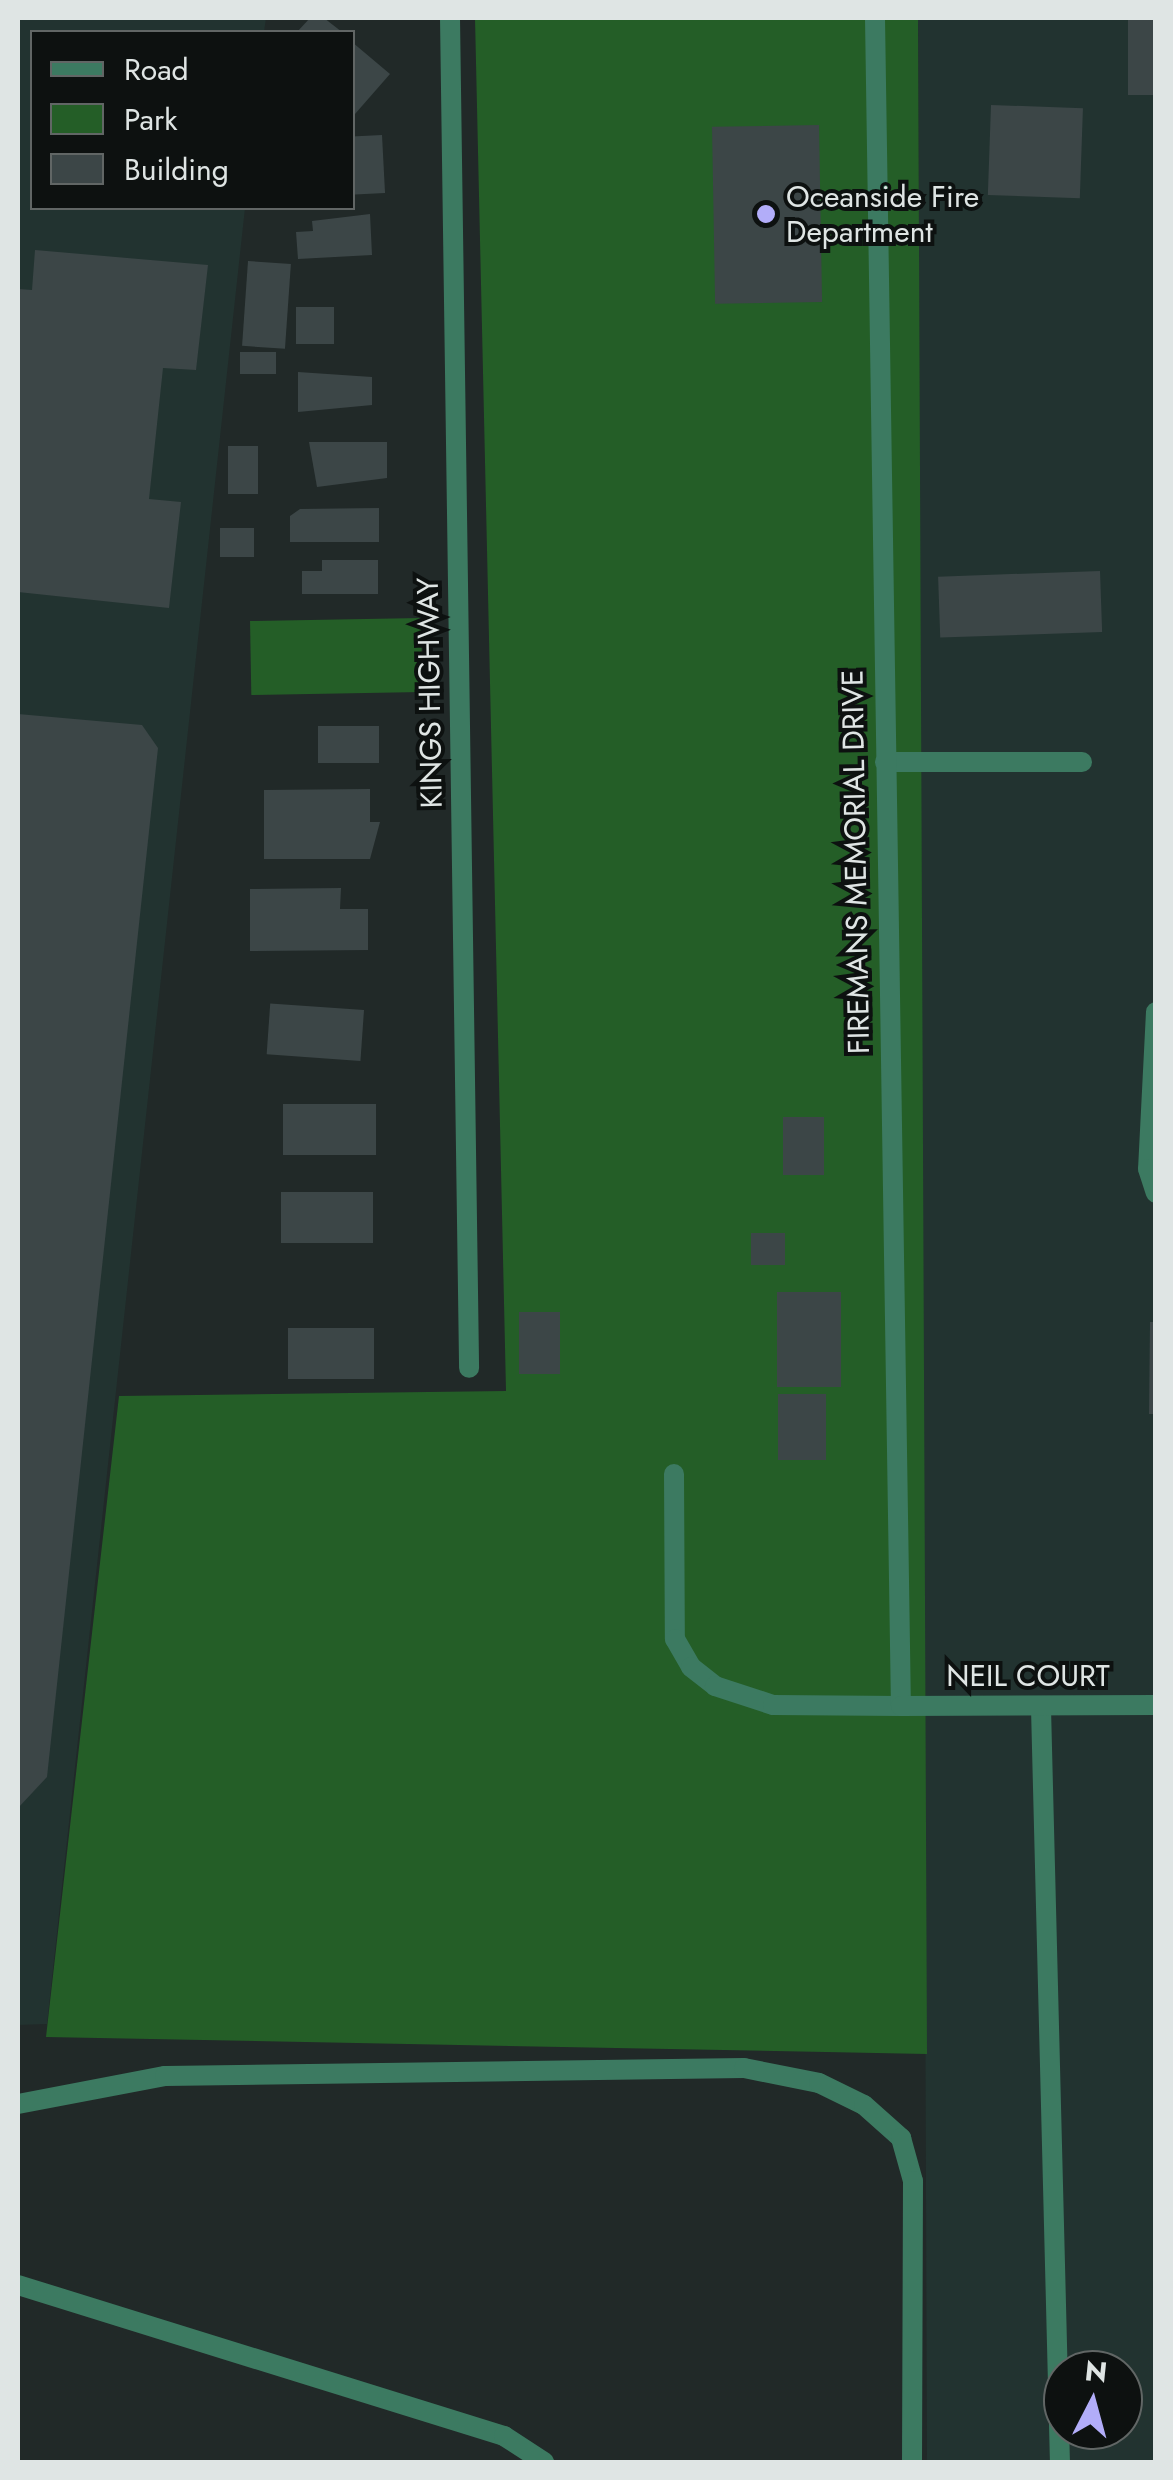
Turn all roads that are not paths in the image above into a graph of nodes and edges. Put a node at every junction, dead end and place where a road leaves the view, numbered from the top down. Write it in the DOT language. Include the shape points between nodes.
graph roads {
  1 [pos="450,18"];
  2 [pos="876,18"];
  3 [pos="885,762"];
  4 [pos="1082,762"];
  5 [pos="1156,1012"];
  6 [pos="1156,1193"];
  7 [pos="470,1368"];
  8 [pos="674,1474"];
  9 [pos="1156,1705"];
  10 [pos="901,1706"];
  11 [pos="1041,1708"];
  12 [pos="18,2104"];
  13 [pos="18,2285"];
  14 [pos="544,2462"];
  15 [pos="912,2462"];
  16 [pos="1060,2462"];
  1 -- 7 [label="street, KINGS HIGHWAY"];
  2 -- 3 [label="street, FIREMANS MEMORIAL DRIVE"];
  3 -- 4 [label="street"];
  3 -- 10 [label="street, FIREMANS MEMORIAL DRIVE"];
  5 -- 6 [label="street" via="1148,1170"];
  8 -- 10 [label="street, NEIL COURT" via="675,1639 691,1667 716,1686 773,1704"];
  9 -- 11 [label="street, NEIL COURT"];
  10 -- 11 [label="street, NEIL COURT"];
  11 -- 16 [label="street"];
  12 -- 15 [label="street" via="165,2076 744,2068 819,2083 864,2105 901,2138 913,2181"];
  13 -- 14 [label="street" via="504,2436"];
}
